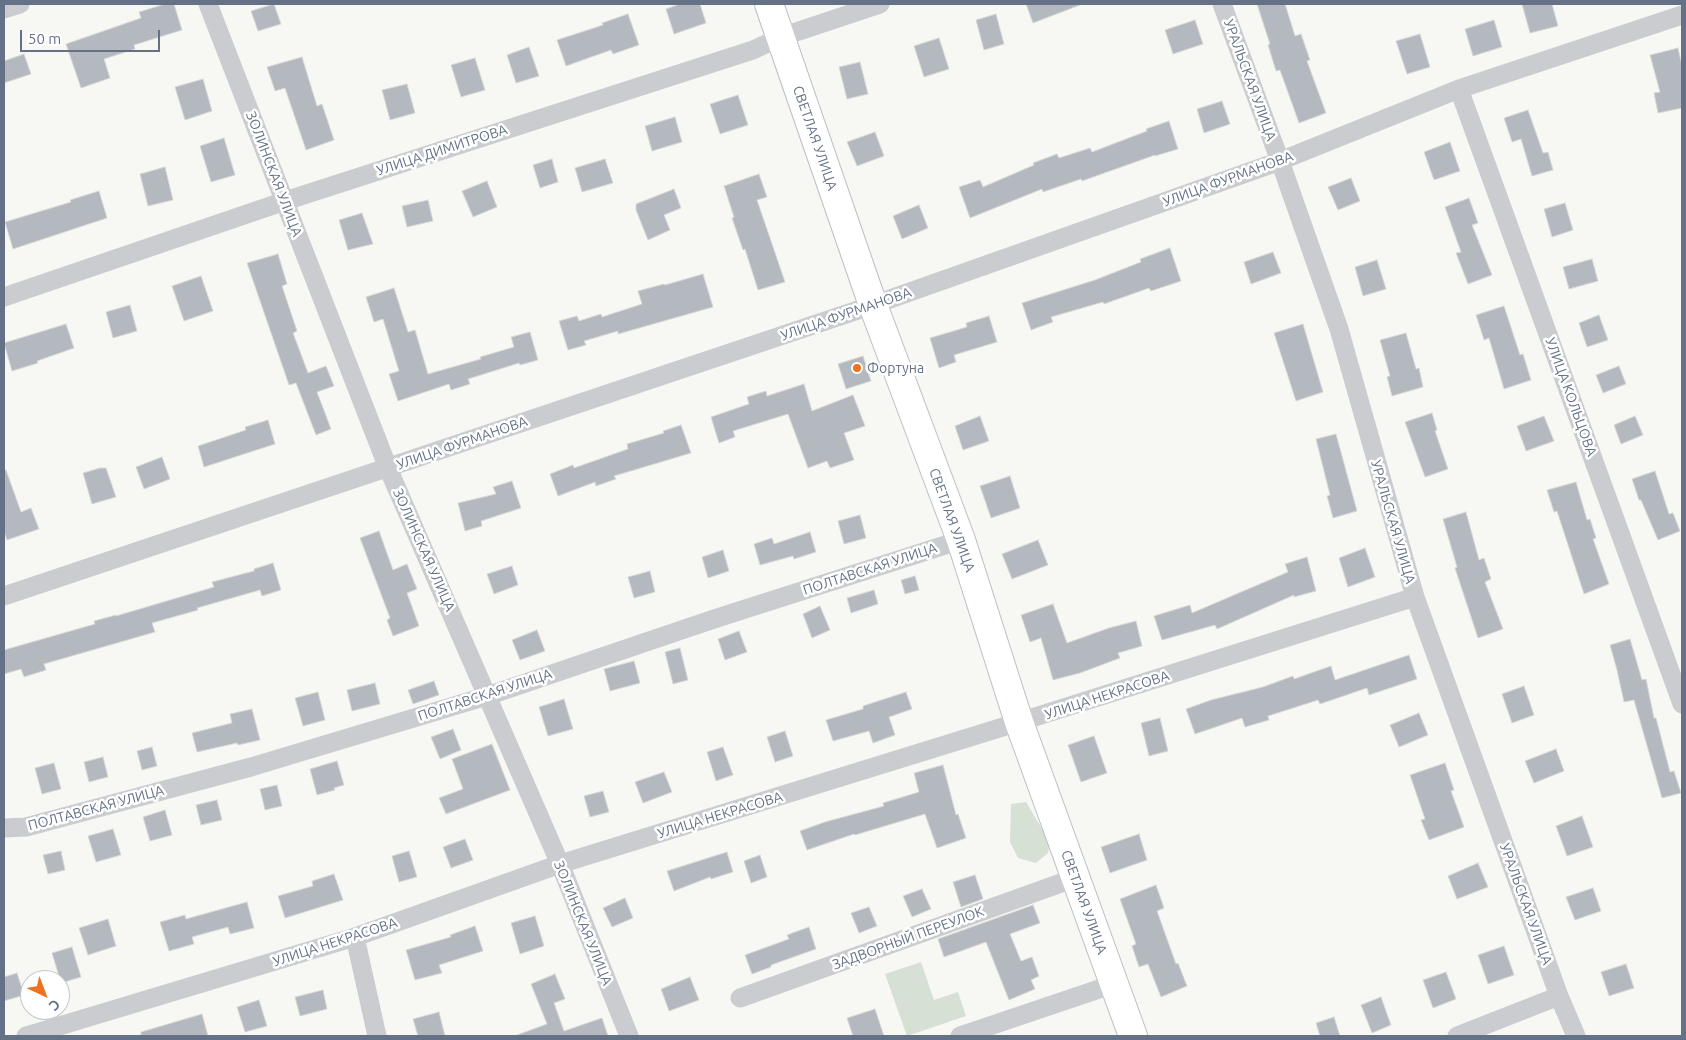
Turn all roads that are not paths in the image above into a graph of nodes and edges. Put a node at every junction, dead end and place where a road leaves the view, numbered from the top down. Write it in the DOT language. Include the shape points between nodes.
graph roads {
  1 [pos="20,4"];
  2 [pos="208,4"];
  3 [pos="769,4"];
  4 [pos="880,4"];
  5 [pos="1222,4"];
  6 [pos="4,9"];
  7 [pos="1682,15"];
  8 [pos="781,37"];
  9 [pos="1459,89"];
  10 [pos="1280,161"];
  11 [pos="285,201"];
  12 [pos="4,298"];
  13 [pos="873,305"];
  14 [pos="388,468"];
  15 [pos="960,540"];
  16 [pos="4,596"];
  17 [pos="1415,597"];
  18 [pos="487,696"];
  19 [pos="1682,704"];
  20 [pos="1019,722"];
  21 [pos="4,828"];
  22 [pos="560,864"];
  23 [pos="1075,878"];
  24 [pos="355,937"];
  25 [pos="1114,984"];
  26 [pos="1559,996"];
  27 [pos="740,998"];
  28 [pos="26,1036"];
  29 [pos="377,1036"];
  30 [pos="629,1036"];
  31 [pos="960,1036"];
  32 [pos="1133,1036"];
  33 [pos="1457,1036"];
  34 [pos="1576,1036"];
  1 -- 6 [label="street"];
  2 -- 11 [label="street, ЗОЛИНСКАЯ УЛИЦА"];
  3 -- 8 [label="main road, СВЕТЛАЯ УЛИЦА"];
  4 -- 8 [label="street, УЛИЦА ДИМИТРОВА"];
  5 -- 10 [label="street, УРАЛЬСКАЯ УЛИЦА"];
  7 -- 9 [label="street, УЛИЦА ФУРМАНОВА"];
  8 -- 11 [label="street, УЛИЦА ДИМИТРОВА" via="753,50"];
  8 -- 13 [label="main road, СВЕТЛАЯ УЛИЦА"];
  9 -- 10 [label="street, УЛИЦА ФУРМАНОВА"];
  9 -- 19 [label="street, УЛИЦА КОЛЬЦОВА"];
  10 -- 13 [label="street, УЛИЦА ФУРМАНОВА"];
  10 -- 17 [label="street, УРАЛЬСКАЯ УЛИЦА" via="1339,329"];
  11 -- 12 [label="street, УЛИЦА ДИМИТРОВА"];
  11 -- 14 [label="street, ЗОЛИНСКАЯ УЛИЦА"];
  13 -- 14 [label="street, УЛИЦА ФУРМАНОВА"];
  13 -- 15 [label="main road, СВЕТЛАЯ УЛИЦА"];
  14 -- 16 [label="street, УЛИЦА ФУРМАНОВА"];
  14 -- 18 [label="street, ЗОЛИНСКАЯ УЛИЦА"];
  15 -- 18 [label="street, ПОЛТАВСКАЯ УЛИЦА"];
  15 -- 20 [label="main road, СВЕТЛАЯ УЛИЦА"];
  17 -- 20 [label="street, УЛИЦА НЕКРАСОВА"];
  17 -- 26 [label="street, УРАЛЬСКАЯ УЛИЦА"];
  18 -- 21 [label="street, ПОЛТАВСКАЯ УЛИЦА" via="251,767 26,827"];
  18 -- 22 [label="street, ЗОЛИНСКАЯ УЛИЦА"];
  20 -- 22 [label="street, УЛИЦА НЕКРАСОВА"];
  20 -- 23 [label="main road, СВЕТЛАЯ УЛИЦА"];
  22 -- 24 [label="street, УЛИЦА НЕКРАСОВА"];
  22 -- 30 [label="street, ЗОЛИНСКАЯ УЛИЦА"];
  23 -- 25 [label="main road, СВЕТЛАЯ УЛИЦА"];
  23 -- 27 [label="street, ЗАДВОРНЫЙ ПЕРЕУЛОК"];
  24 -- 28 [label="street, УЛИЦА НЕКРАСОВА"];
  24 -- 29 [label="street"];
  25 -- 31 [label="street"];
  25 -- 32 [label="main road, СВЕТЛАЯ УЛИЦА"];
  26 -- 33 [label="street"];
  26 -- 34 [label="street, УРАЛЬСКАЯ УЛИЦА"];
}
